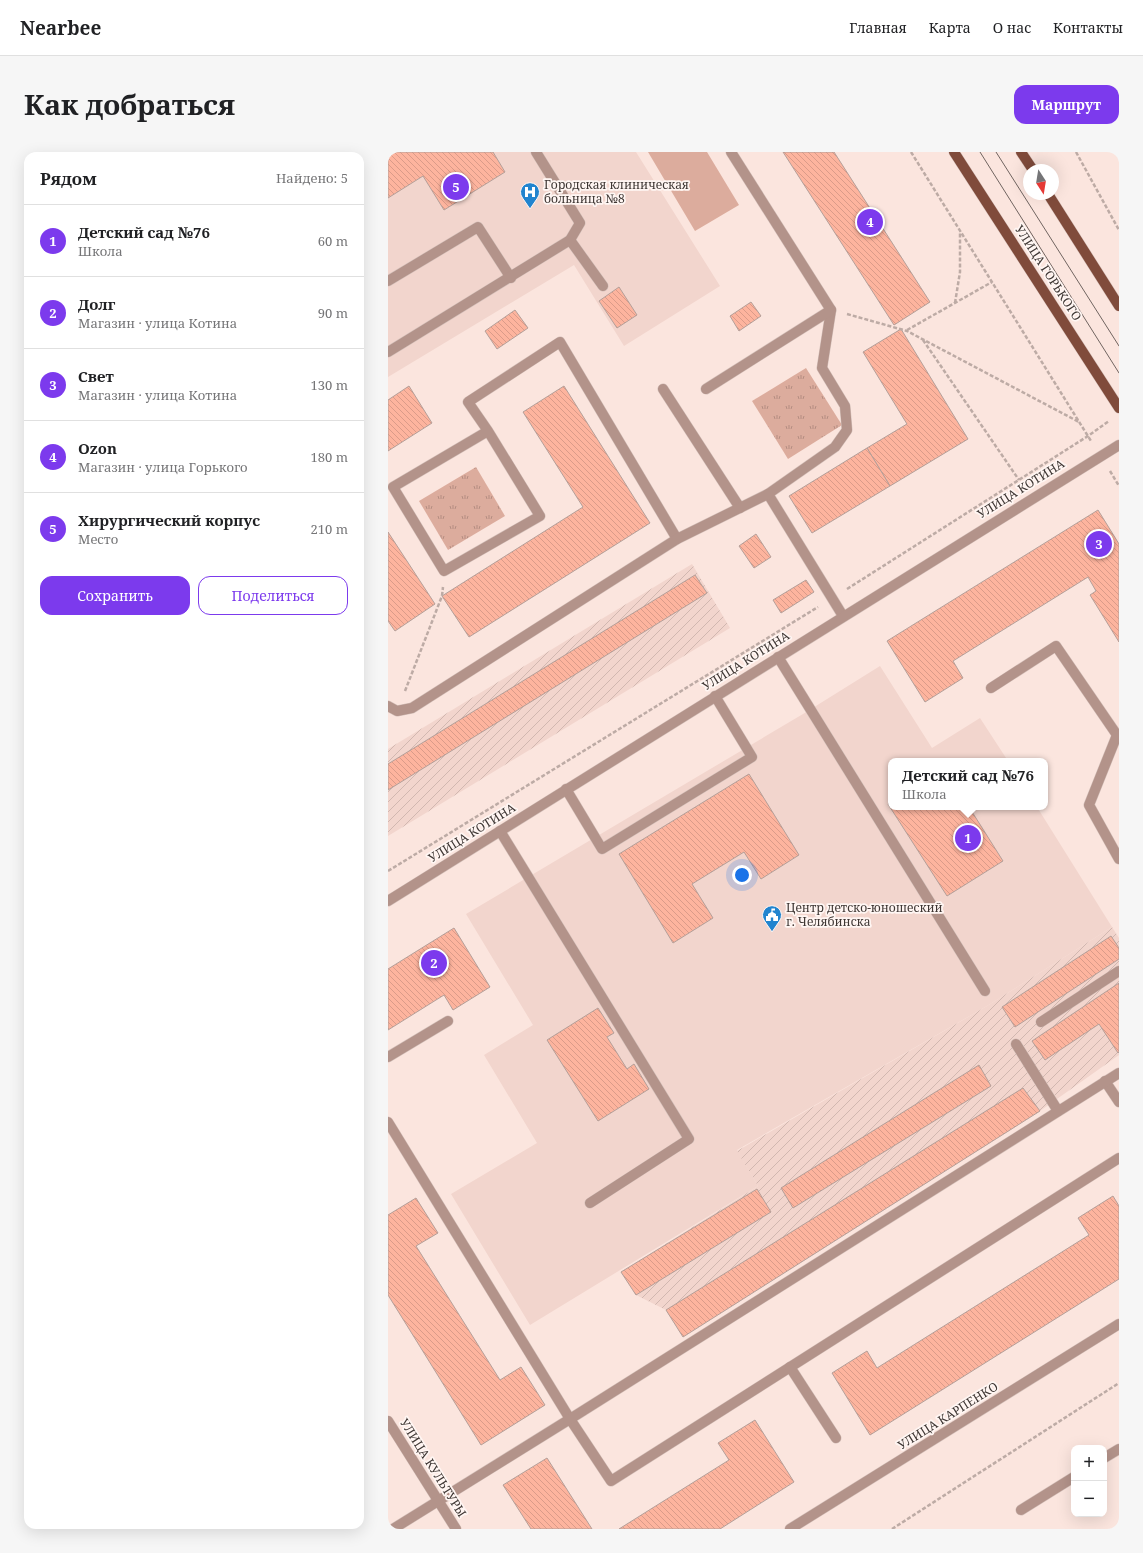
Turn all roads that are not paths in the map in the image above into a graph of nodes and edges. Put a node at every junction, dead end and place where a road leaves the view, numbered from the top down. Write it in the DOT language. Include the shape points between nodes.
graph roads {
  1 [pos="536,152"];
  2 [pos="731,152"];
  3 [pos="954,152"];
  4 [pos="1021,152"];
  5 [pos="1029,164"];
  6 [pos="1052,200"];
  7 [pos="570,240"];
  8 [pos="511,278"];
  9 [pos="388,281"];
  10 [pos="603,286"];
  11 [pos="1119,306"];
  12 [pos="831,310"];
  13 [pos="388,352"];
  14 [pos="706,388"];
  15 [pos="663,389"];
  16 [pos="1119,408"];
  17 [pos="488,431"];
  18 [pos="1119,444"];
  19 [pos="768,494"];
  20 [pos="740,508"];
  21 [pos="677,539"];
  22 [pos="843,616"];
  23 [pos="778,657"];
  24 [pos="991,688"];
  25 [pos="715,696"];
  26 [pos="393,709"];
  27 [pos="1118,736"];
  28 [pos="566,789"];
  29 [pos="500,831"];
  30 [pos="1119,858"];
  31 [pos="388,901"];
  32 [pos="1119,971"];
  33 [pos="985,991"];
  34 [pos="448,1021"];
  35 [pos="1041,1022"];
  36 [pos="1016,1044"];
  37 [pos="388,1057"];
  38 [pos="1119,1073"];
  39 [pos="1105,1081"];
  40 [pos="1119,1102"];
  41 [pos="1058,1111"];
  42 [pos="388,1122"];
  43 [pos="1119,1158"];
  44 [pos="590,1203"];
  45 [pos="1119,1324"];
  46 [pos="790,1367"];
  47 [pos="570,1419"];
  48 [pos="388,1421"];
  49 [pos="836,1438"];
  50 [pos="1119,1449"];
  51 [pos="1107,1456"];
  52 [pos="1071,1479"];
  53 [pos="438,1501"];
  54 [pos="1021,1510"];
  55 [pos="392,1529"];
  56 [pos="456,1529"];
  57 [pos="790,1529"];
  1 -- 7 [label="street" via="580,223"];
  2 -- 12 [label="street"];
  3 -- 16 [label="main road, УЛИЦА ГОРЬКОГО"];
  4 -- 5 [label="main road"];
  6 -- 11 [label="main road"];
  7 -- 8 [label="street"];
  7 -- 10 [label="street"];
  8 -- 9 [label="street" via="478,227"];
  8 -- 13 [label="street"];
  12 -- 14 [label="street"];
  12 -- 19 [label="street" via="822,368 845,406 847,430 835,447"];
  15 -- 20 [label="street"];
  17 -- 17 [label="street" via="540,516 444,571 393,487"];
  17 -- 21 [label="street" via="468,402 560,342"];
  18 -- 22 [label="street, УЛИЦА КОТИНА"];
  19 -- 20 [label="street"];
  19 -- 22 [label="street"];
  20 -- 21 [label="street"];
  21 -- 26 [label="street" via="412,708"];
  22 -- 23 [label="street, УЛИЦА КОТИНА"];
  23 -- 25 [label="street, УЛИЦА КОТИНА"];
  23 -- 33 [label="street"];
  24 -- 27 [label="street" via="1056,646"];
  25 -- 28 [label="street, УЛИЦА КОТИНА"];
  25 -- 28 [label="street" via="752,757 602,849"];
  27 -- 30 [label="street" via="1089,805"];
  28 -- 29 [label="street, УЛИЦА КОТИНА"];
  29 -- 31 [label="street, УЛИЦА КОТИНА"];
  29 -- 44 [label="street" via="689,1139"];
  32 -- 35 [label="street"];
  34 -- 37 [label="street"];
  36 -- 41 [label="street"];
  38 -- 39 [label="street"];
  39 -- 40 [label="street"];
  39 -- 41 [label="street"];
  41 -- 47 [label="street"];
  42 -- 47 [label="street"];
  43 -- 46 [label="street"];
  45 -- 57 [label="street, УЛИЦА КАРПЕНКО"];
  46 -- 47 [label="street" via="611,1482"];
  46 -- 49 [label="street"];
  47 -- 53 [label="street"];
  48 -- 53 [label="street, УЛИЦА КУЛЬТУРЫ"];
  50 -- 51 [label="street"];
  52 -- 54 [label="street"];
  53 -- 55 [label="street"];
  53 -- 56 [label="street, УЛИЦА КУЛЬТУРЫ"];
}
